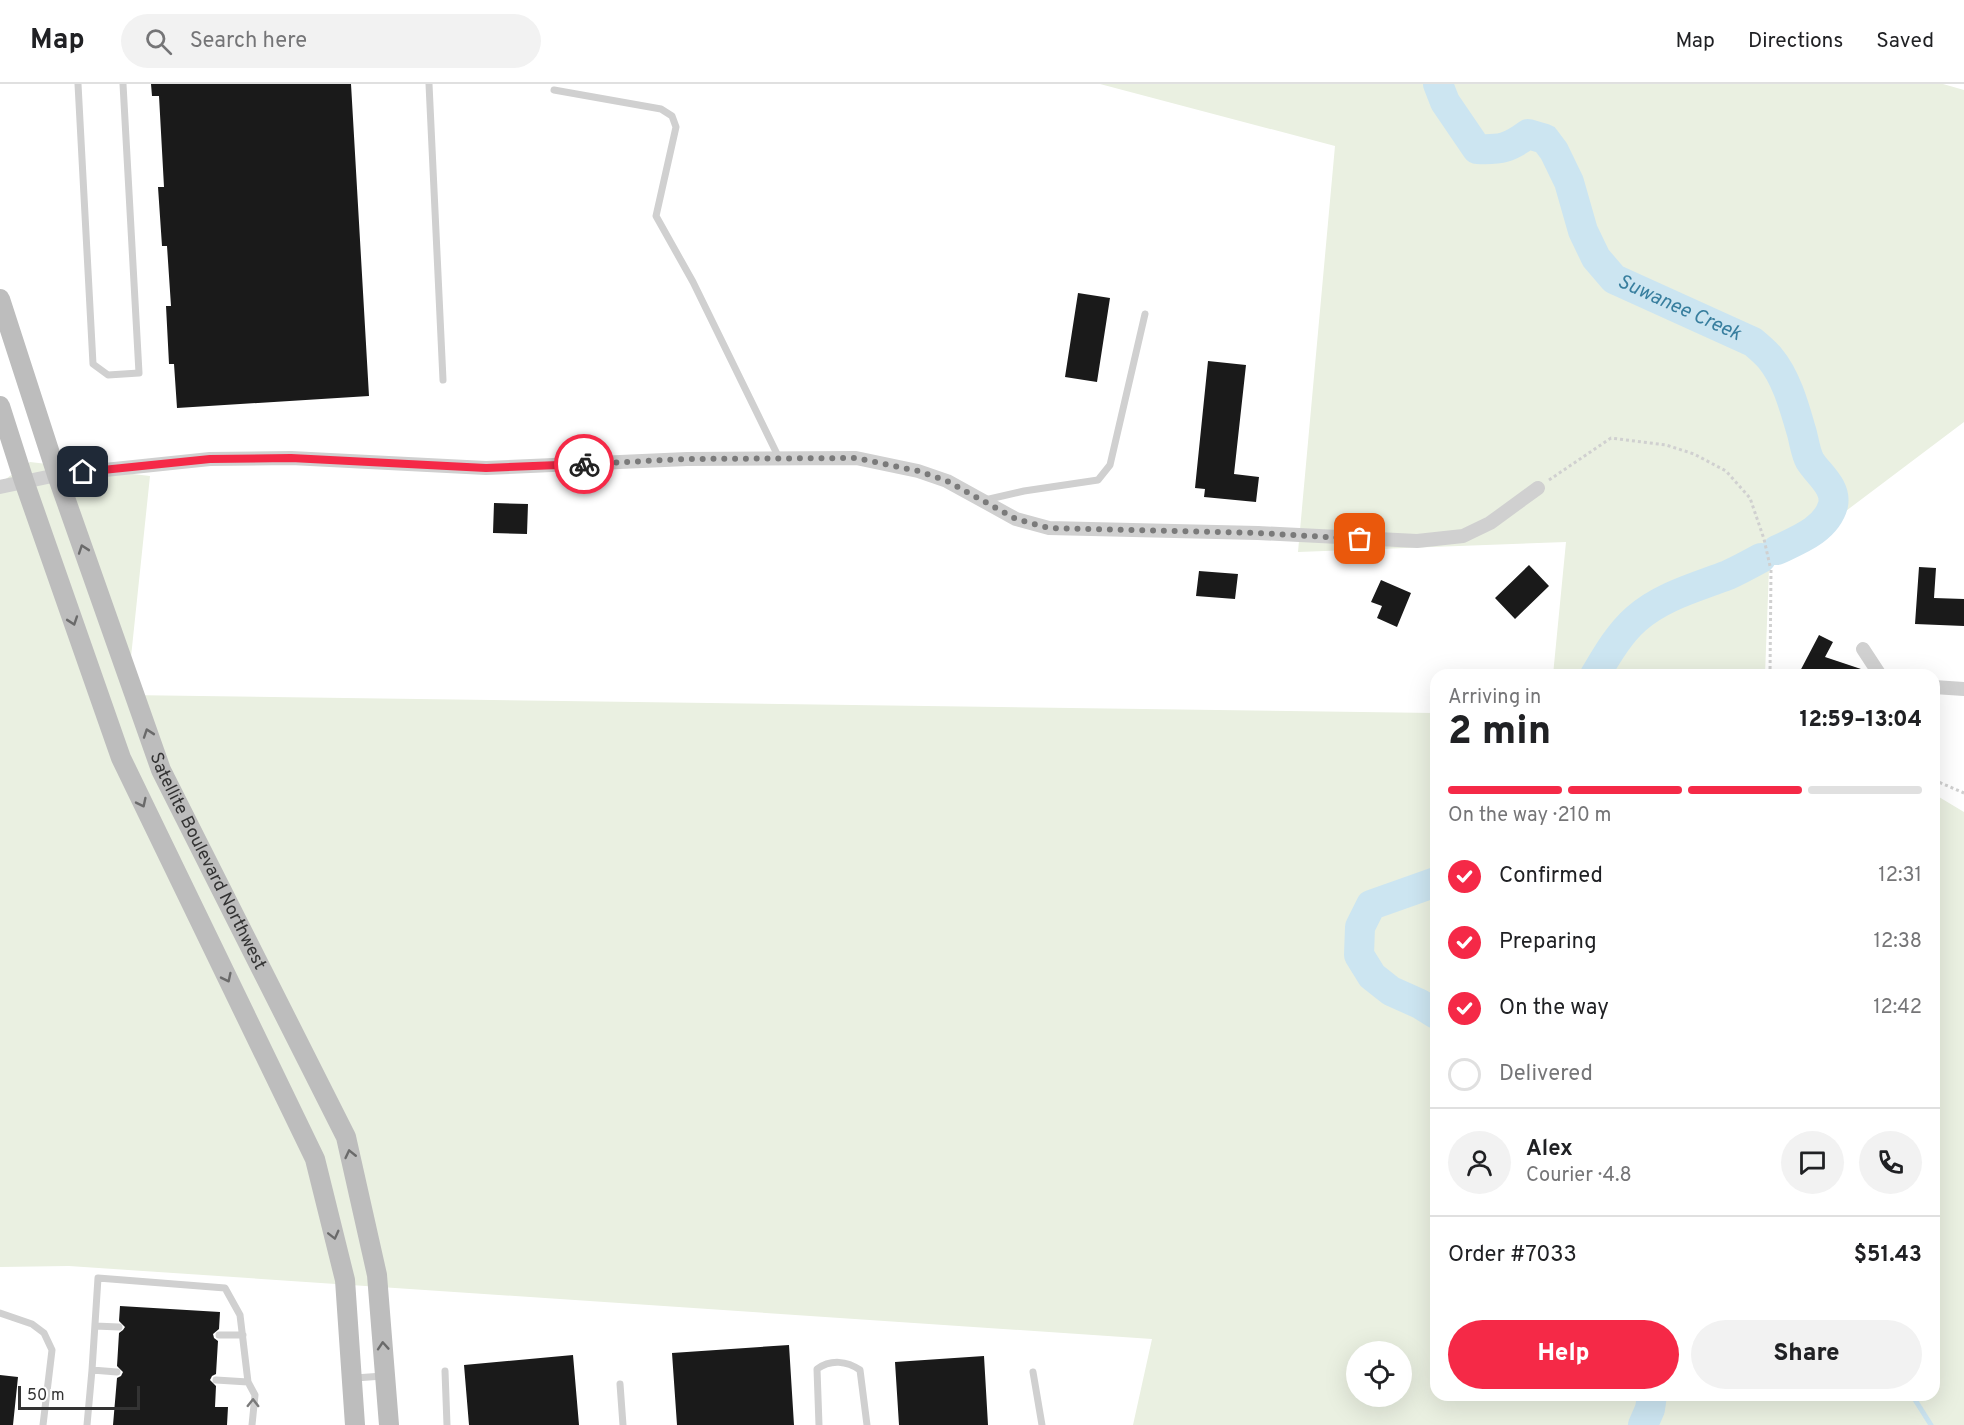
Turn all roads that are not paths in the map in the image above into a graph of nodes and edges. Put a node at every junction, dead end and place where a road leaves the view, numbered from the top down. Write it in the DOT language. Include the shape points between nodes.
graph roads {
  1 [pos="78,84"];
  2 [pos="123,84"];
  3 [pos="429,84"];
  4 [pos="554,90"];
  5 [pos="0,299"];
  6 [pos="1144,314"];
  7 [pos="443,380"];
  8 [pos="0,406"];
  9 [pos="779,458"];
  10 [pos="57,475"];
  11 [pos="24,481"];
  12 [pos="0,487"];
  13 [pos="1538,488"];
  14 [pos="983,500"];
  15 [pos="1863,649"];
  16 [pos="1876,669"];
  17 [pos="1940,687"];
  18 [pos="1964,688"];
  19 [pos="0,1313"];
  20 [pos="94,1326"];
  21 [pos="119,1327"];
  22 [pos="219,1335"];
  23 [pos="243,1335"];
  24 [pos="92,1370"];
  25 [pos="445,1371"];
  26 [pos="117,1372"];
  27 [pos="1033,1372"];
  28 [pos="385,1376"];
  29 [pos="352,1378"];
  30 [pos="216,1380"];
  31 [pos="248,1382"];
  32 [pos="620,1384"];
  33 [pos="43,1425"];
  34 [pos="87,1425"];
  35 [pos="252,1425"];
  36 [pos="355,1425"];
  37 [pos="389,1425"];
  38 [pos="447,1425"];
  39 [pos="623,1425"];
  40 [pos="819,1425"];
  41 [pos="867,1425"];
  42 [pos="1042,1425"];
  1 -- 2 [label="lane" via="93,364 108,375 139,373"];
  3 -- 7 [label="lane"];
  4 -- 9 [label="lane" via="661,109 672,116 676,127 656,216 693,282"];
  5 -- 10 [label="main road, Satellite Boulevard Northwest"];
  6 -- 14 [label="lane" via="1110,465 1098,480"];
  8 -- 11 [label="main road, Satellite Boulevard Northwest"];
  9 -- 10 [label="street" via="486,468 291,458 210,459"];
  9 -- 14 [label="street" via="866,460 918,471"];
  10 -- 11 [label="street"];
  28 -- 10 [label="main road, Satellite Boulevard Northwest, one-way" via="377,1275 346,1137 161,770"];
  11 -- 12 [label="street"];
  11 -- 29 [label="main road, Satellite Boulevard Northwest, one-way" via="121,758 315,1159 345,1280"];
  13 -- 14 [label="street" via="1490,523 1463,536 1417,541 1049,528 1016,519"];
  15 -- 16 [label="street"];
  17 -- 18 [label="street"];
  19 -- 33 [label="lane" via="32,1324 44,1333 52,1350"];
  20 -- 21 [label="lane"];
  20 -- 23 [label="lane" via="98,1278 225,1288 240,1316"];
  20 -- 24 [label="lane"];
  22 -- 23 [label="lane"];
  23 -- 31 [label="lane"];
  24 -- 26 [label="lane"];
  24 -- 34 [label="lane"];
  25 -- 38 [label="lane"];
  27 -- 42 [label="lane"];
  28 -- 29 [label="lane"];
  28 -- 37 [label="main road, Satellite Boulevard Northwest"];
  29 -- 36 [label="main road, Satellite Boulevard Northwest"];
  30 -- 31 [label="lane"];
  35 -- 31 [label="lane, one-way" via="255,1395"];
  32 -- 39 [label="lane"];
  40 -- 41 [label="lane" via="817,1369 825,1363 849,1362 860,1370"];
}
